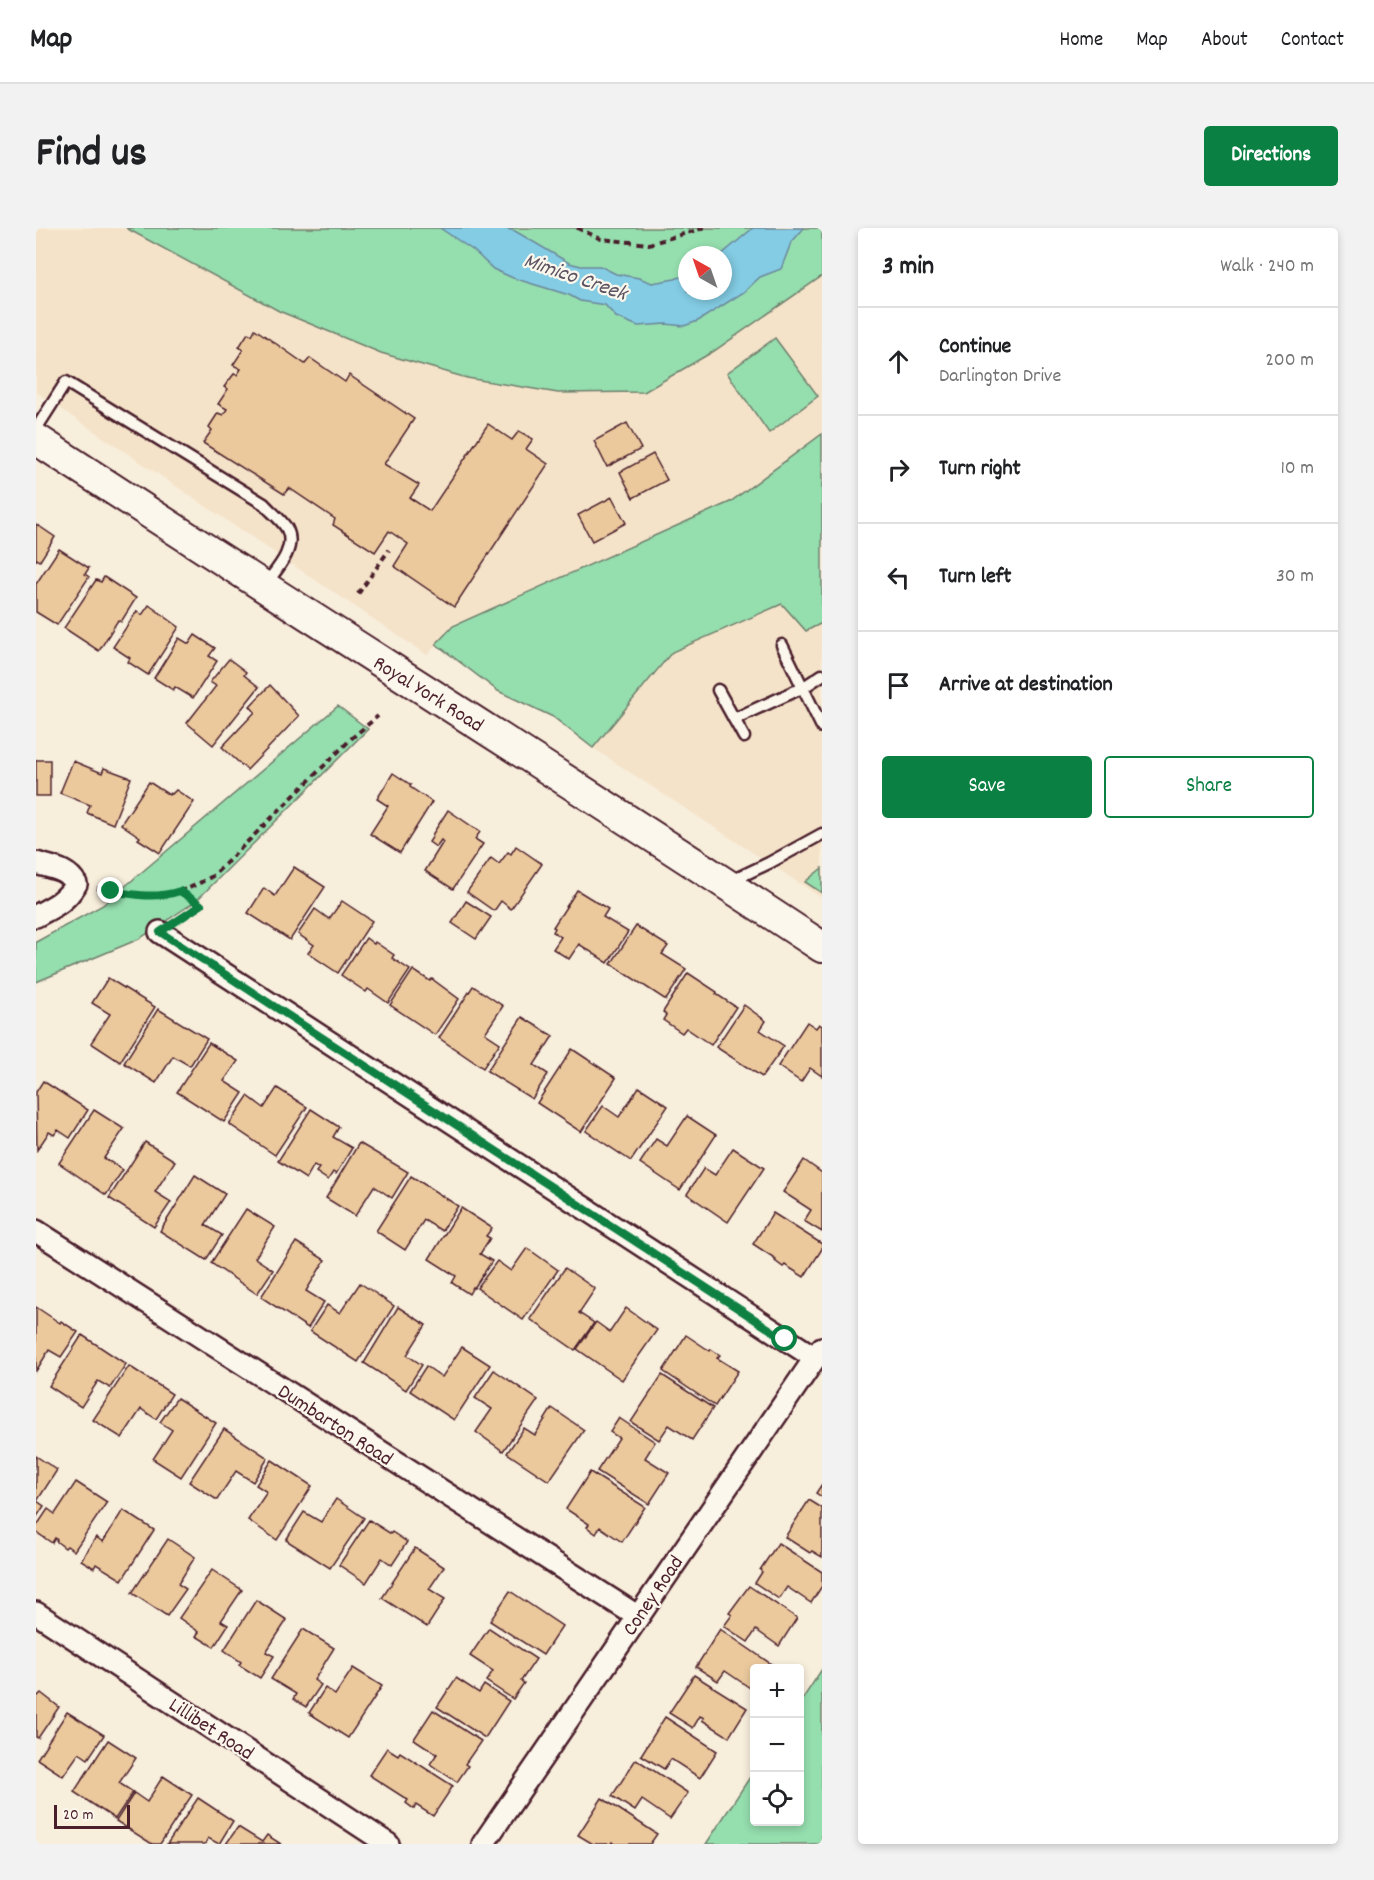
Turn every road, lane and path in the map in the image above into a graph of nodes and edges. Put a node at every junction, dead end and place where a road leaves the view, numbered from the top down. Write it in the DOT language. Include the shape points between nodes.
graph roads {
  1 [pos="577,228"];
  2 [pos="704,228"];
  3 [pos="36,429"];
  4 [pos="36,439"];
  5 [pos="388,550"];
  6 [pos="264,588"];
  7 [pos="358,594"];
  8 [pos="782,645"];
  9 [pos="822,675"];
  10 [pos="804,687"];
  11 [pos="718,690"];
  12 [pos="378,716"];
  13 [pos="734,719"];
  14 [pos="822,727"];
  15 [pos="744,737"];
  16 [pos="822,834"];
  17 [pos="36,863"];
  18 [pos="76,884"];
  19 [pos="726,884"];
  20 [pos="180,891"];
  21 [pos="36,916"];
  22 [pos="160,932"];
  23 [pos="822,947"];
  24 [pos="36,1231"];
  25 [pos="818,1353"];
  26 [pos="36,1613"];
  27 [pos="637,1616"];
  28 [pos="388,1844"];
  29 [pos="483,1844"];
  1 -- 2 [label="path" via="601,239 649,244"];
  3 -- 6 [label="lane" via="66,382 264,504 286,529 290,540 287,554"];
  4 -- 6 [label="main road, Royal York Road"];
  5 -- 7 [label="path"];
  6 -- 19 [label="main road, Royal York Road"];
  8 -- 10 [label="lane"];
  9 -- 10 [label="lane"];
  10 -- 13 [label="lane"];
  10 -- 14 [label="lane"];
  11 -- 13 [label="lane"];
  12 -- 20 [label="path" via="214,875"];
  13 -- 15 [label="lane"];
  16 -- 19 [label="lane"];
  17 -- 18 [label="street" via="72,876"];
  18 -- 20 [label="path" via="136,896 166,896"];
  18 -- 21 [label="street" via="56,907"];
  19 -- 23 [label="main road, Royal York Road"];
  20 -- 22 [label="path" via="201,905"];
  22 -- 25 [label="street"];
  24 -- 27 [label="street, Dumbarton Road"];
  25 -- 27 [label="street, Coney Road"];
  26 -- 28 [label="street, Lillibet Road"];
  27 -- 29 [label="street, Coney Road"];
}
